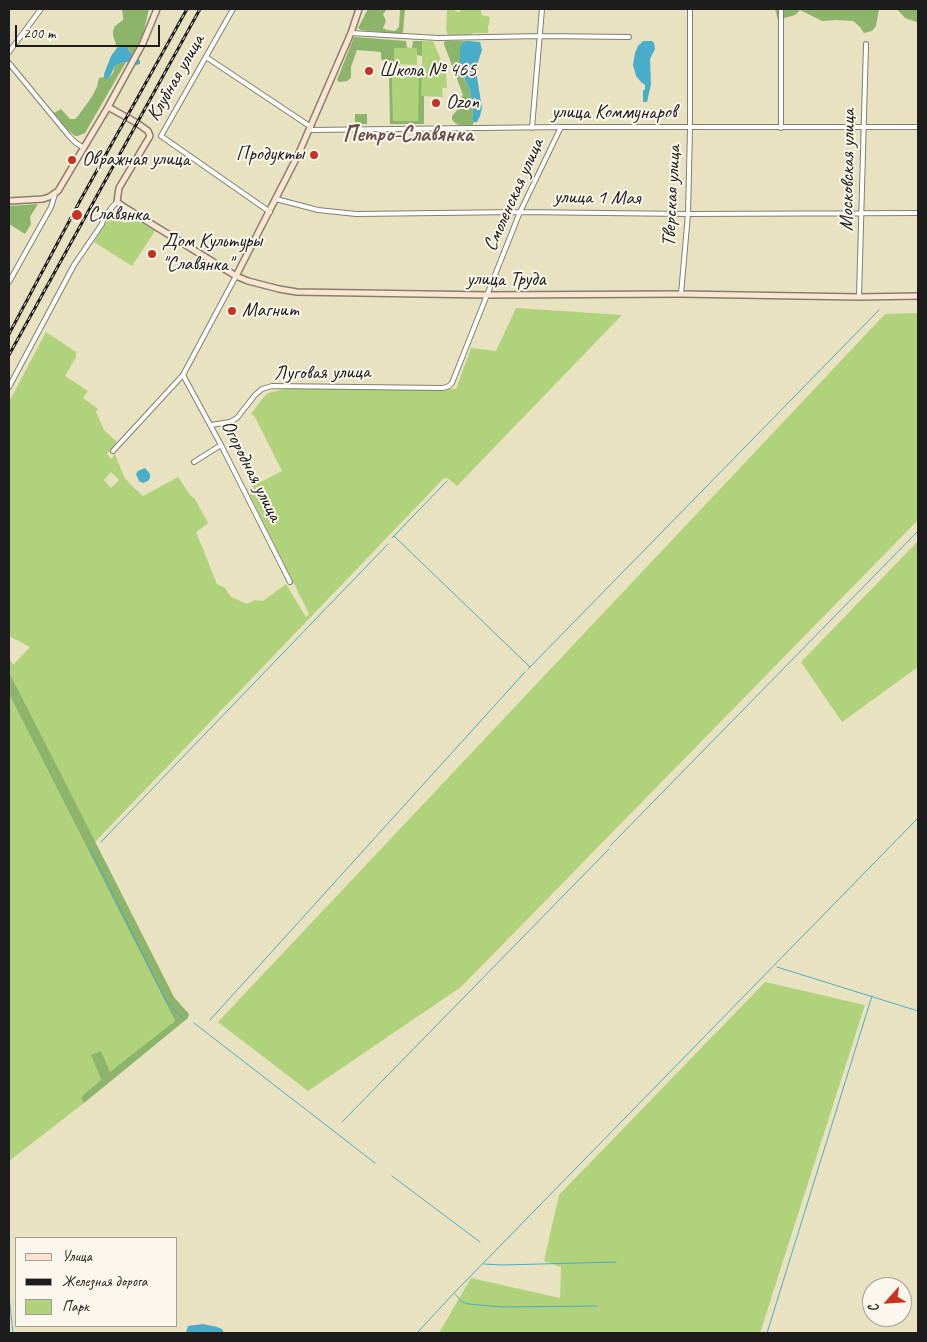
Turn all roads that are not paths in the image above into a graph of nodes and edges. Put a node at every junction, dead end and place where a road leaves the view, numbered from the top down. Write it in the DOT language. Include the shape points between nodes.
graph roads {
  1 [pos="41,9"];
  2 [pos="157,9"];
  3 [pos="233,9"];
  4 [pos="359,9"];
  5 [pos="542,9"];
  6 [pos="690,9"];
  7 [pos="781,9"];
  8 [pos="351,33"];
  9 [pos="540,36"];
  10 [pos="629,37"];
  11 [pos="866,44"];
  12 [pos="9,52"];
  13 [pos="206,57"];
  14 [pos="9,63"];
  15 [pos="108,107"];
  16 [pos="863,127"];
  17 [pos="918,127"];
  18 [pos="310,128"];
  19 [pos="532,128"];
  20 [pos="561,128"];
  21 [pos="690,128"];
  22 [pos="781,128"];
  23 [pos="150,136"];
  24 [pos="161,136"];
  25 [pos="84,148"];
  26 [pos="55,194"];
  27 [pos="276,199"];
  28 [pos="9,201"];
  29 [pos="117,202"];
  30 [pos="270,212"];
  31 [pos="520,212"];
  32 [pos="918,213"];
  33 [pos="688,214"];
  34 [pos="861,214"];
  35 [pos="236,276"];
  36 [pos="9,282"];
  37 [pos="681,294"];
  38 [pos="487,295"];
  39 [pos="918,296"];
  40 [pos="859,297"];
  41 [pos="183,375"];
  42 [pos="449,386"];
  43 [pos="9,387"];
  44 [pos="211,425"];
  45 [pos="221,445"];
  46 [pos="113,451"];
  47 [pos="194,462"];
  48 [pos="290,582"];
  1 -- 12 [label="street"];
  2 -- 15 [label="street" via="149,31"];
  3 -- 13 [label="street, Клубная улица"];
  4 -- 8 [label="street"];
  5 -- 9 [label="street, Смоленская улица"];
  6 -- 21 [label="street, Тверская улица"];
  7 -- 22 [label="street"];
  8 -- 9 [label="street" via="438,38"];
  8 -- 18 [label="street"];
  9 -- 10 [label="street"];
  9 -- 19 [label="street, Смоленская улица"];
  11 -- 16 [label="street, Московская улица"];
  13 -- 18 [label="street"];
  13 -- 24 [label="street, Клубная улица"];
  14 -- 25 [label="street" via="69,136"];
  15 -- 23 [label="street" via="145,128"];
  15 -- 25 [label="street"];
  16 -- 17 [label="street, улица Коммунаров"];
  16 -- 22 [label="street, улица Коммунаров"];
  16 -- 34 [label="street, Московская улица"];
  18 -- 19 [label="street, улица Коммунаров"];
  18 -- 27 [label="street"];
  19 -- 20 [label="street, улица Коммунаров"];
  20 -- 21 [label="street, улица Коммунаров"];
  20 -- 31 [label="street, Смоленская улица"];
  21 -- 22 [label="street, улица Коммунаров"];
  21 -- 33 [label="street, Тверская улица"];
  23 -- 24 [label="street, Клубная улица"];
  23 -- 29 [label="street, Клубная улица" via="119,188"];
  24 -- 30 [label="street"];
  25 -- 26 [label="street"];
  26 -- 28 [label="street" via="43,199"];
  26 -- 36 [label="street"];
  27 -- 30 [label="street"];
  27 -- 31 [label="street, улица 1 Мая" via="318,210 356,214"];
  29 -- 35 [label="street, улица Труда"];
  29 -- 43 [label="street, Клубная улица" via="74,266"];
  30 -- 35 [label="street"];
  31 -- 33 [label="street, улица 1 Мая"];
  31 -- 38 [label="street, Смоленская улица"];
  32 -- 34 [label="street, улица 1 Мая"];
  33 -- 34 [label="street, улица 1 Мая"];
  33 -- 37 [label="street, Тверская улица"];
  34 -- 40 [label="street, Московская улица"];
  35 -- 38 [label="street, улица Труда" via="296,292"];
  35 -- 41 [label="street"];
  37 -- 38 [label="street, улица Труда"];
  37 -- 40 [label="street, улица Труда"];
  38 -- 42 [label="street, Смоленская улица"];
  39 -- 40 [label="street, улица Труда"];
  41 -- 44 [label="street, Огородная улица"];
  41 -- 46 [label="street"];
  42 -- 44 [label="street, Луговая улица" via="272,386 262,389 237,418"];
  44 -- 45 [label="street, Огородная улица"];
  45 -- 47 [label="street"];
  45 -- 48 [label="street, Огородная улица"];
}
